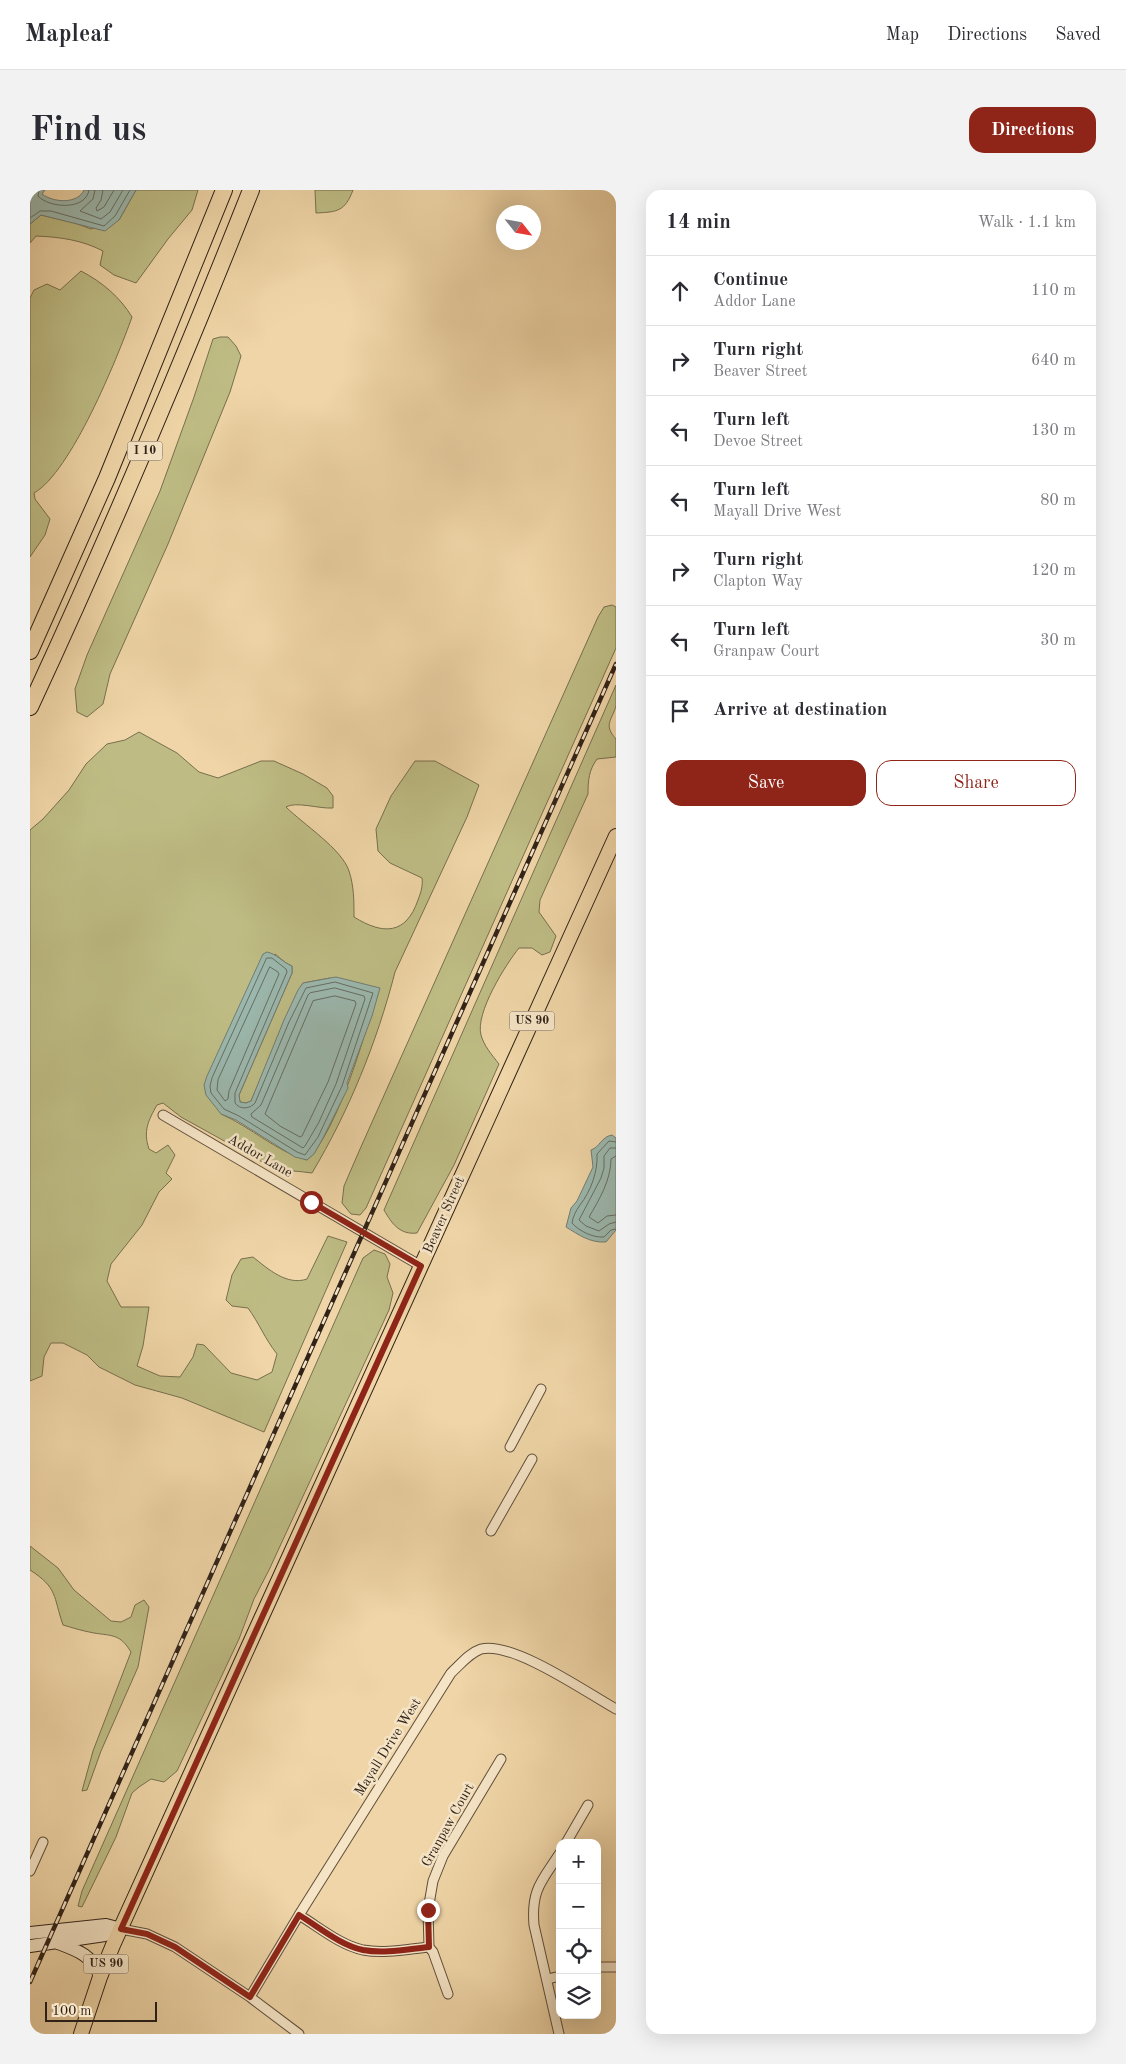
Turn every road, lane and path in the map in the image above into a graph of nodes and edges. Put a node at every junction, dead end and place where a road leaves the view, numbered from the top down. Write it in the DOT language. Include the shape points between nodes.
graph roads {
  1 [pos="224,190"];
  2 [pos="251,190"];
  3 [pos="30,650"];
  4 [pos="30,708"];
  5 [pos="616,836"];
  6 [pos="163,1115"];
  7 [pos="421,1266"];
  8 [pos="541,1389"];
  9 [pos="510,1447"];
  10 [pos="532,1459"];
  11 [pos="491,1532"];
  12 [pos="616,1710"];
  13 [pos="502,1759"];
  14 [pos="588,1805"];
  15 [pos="568,1839"];
  16 [pos="43,1842"];
  17 [pos="556,1859"];
  18 [pos="30,1872"];
  19 [pos="299,1915"];
  20 [pos="121,1929"];
  21 [pos="30,1933"];
  22 [pos="56,1942"];
  23 [pos="30,1946"];
  24 [pos="429,1947"];
  25 [pos="601,1967"];
  26 [pos="616,1967"];
  27 [pos="100,1977"];
  28 [pos="556,1977"];
  29 [pos="548,1979"];
  30 [pos="448,1994"];
  31 [pos="250,1997"];
  32 [pos="81,2034"];
  33 [pos="298,2034"];
  34 [pos="559,2034"];
  1 -- 3 [label="highway, I 10" via="107,478"];
  2 -- 4 [label="highway, I 10" via="157,422"];
  5 -- 7 [label="main road, Beaver Street / US 90"];
  6 -- 7 [label="street, Addor Lane"];
  7 -- 20 [label="main road, Beaver Street / US 90"];
  8 -- 9 [label="street"];
  10 -- 11 [label="street"];
  12 -- 19 [label="street, Mayall Drive West" via="521,1655 488,1648 466,1658 451,1673"];
  13 -- 24 [label="street, Granpaw Court" via="443,1856 433,1881 428,1910"];
  14 -- 15 [label="street"];
  16 -- 18 [label="street"];
  17 -- 29 [label="street" via="535,1893 534,1925"];
  19 -- 24 [label="street" via="344,1943 362,1950"];
  19 -- 31 [label="street, Mayall Drive West"];
  20 -- 21 [label="main road" via="106,1925"];
  20 -- 22 [label="main road" via="106,1935"];
  20 -- 27 [label="main road, Beaver Street / US 90"];
  20 -- 31 [label="street" via="147,1934 175,1947"];
  22 -- 23 [label="main road"];
  22 -- 27 [label="main road" via="90,1959"];
  24 -- 30 [label="street, Granpaw Court"];
  25 -- 26 [label="street"];
  27 -- 32 [label="main road, Beaver Street / US 90"];
  28 -- 29 [label="street"];
  29 -- 34 [label="street"];
  31 -- 33 [label="street"];
}
